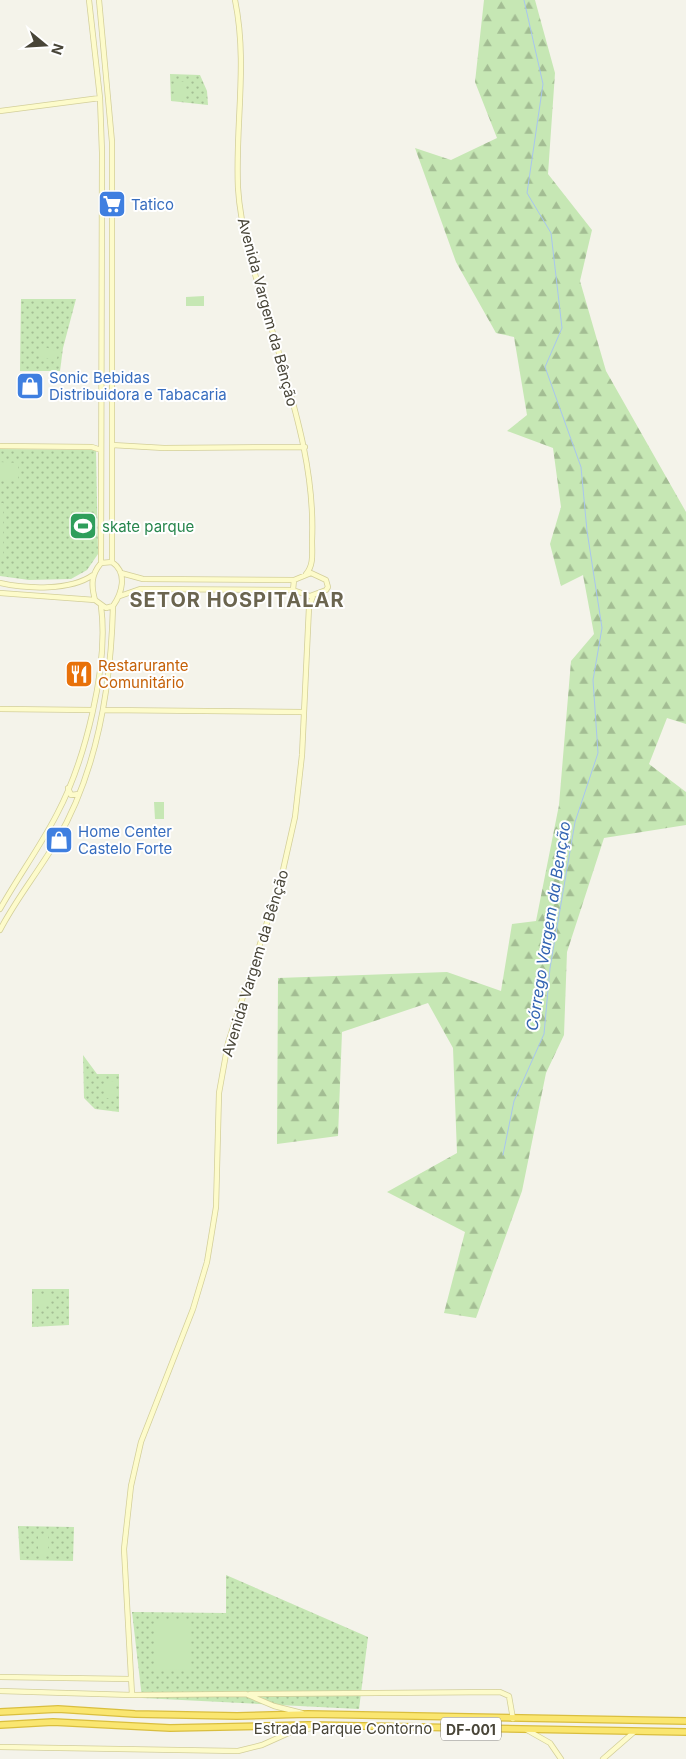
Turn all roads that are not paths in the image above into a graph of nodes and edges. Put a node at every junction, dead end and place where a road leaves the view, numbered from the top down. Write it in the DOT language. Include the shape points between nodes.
graph roads {
  1 [pos="89,0"];
  2 [pos="99,0"];
  3 [pos="235,0"];
  4 [pos="100,6"];
  5 [pos="90,9"];
  6 [pos="93,32"];
  7 [pos="103,33"];
  8 [pos="100,98"];
  9 [pos="0,111"];
  10 [pos="102,156"];
  11 [pos="112,158"];
  12 [pos="102,172"];
  13 [pos="112,172"];
  14 [pos="102,409"];
  15 [pos="112,410"];
  16 [pos="102,421"];
  17 [pos="112,421"];
  18 [pos="112,429"];
  19 [pos="102,432"];
  20 [pos="102,443"];
  21 [pos="0,446"];
  22 [pos="92,447"];
  23 [pos="112,447"];
  24 [pos="304,447"];
  25 [pos="101,450"];
  26 [pos="112,562"];
  27 [pos="101,563"];
  28 [pos="311,563"];
  29 [pos="121,573"];
  30 [pos="93,574"];
  31 [pos="306,574"];
  32 [pos="317,574"];
  33 [pos="208,578"];
  34 [pos="176,579"];
  35 [pos="294,580"];
  36 [pos="0,582"];
  37 [pos="176,589"];
  38 [pos="207,590"];
  39 [pos="293,590"];
  40 [pos="0,593"];
  41 [pos="120,596"];
  42 [pos="307,596"];
  43 [pos="313,596"];
  44 [pos="95,600"];
  45 [pos="101,606"];
  46 [pos="113,606"];
  47 [pos="309,607"];
  48 [pos="100,661"];
  49 [pos="110,666"];
  50 [pos="98,676"];
  51 [pos="108,676"];
  52 [pos="0,709"];
  53 [pos="92,710"];
  54 [pos="104,710"];
  55 [pos="303,712"];
  56 [pos="68,788"];
  57 [pos="79,794"];
  58 [pos="60,808"];
  59 [pos="70,814"];
  60 [pos="33,857"];
  61 [pos="40,865"];
  62 [pos="19,878"];
  63 [pos="28,885"];
  64 [pos="0,909"];
  65 [pos="0,930"];
  66 [pos="0,1677"];
  67 [pos="130,1679"];
  68 [pos="1,1690"];
  69 [pos="246,1694"];
  70 [pos="132,1695"];
  71 [pos="0,1712"];
  72 [pos="308,1714"];
  73 [pos="392,1718"];
  74 [pos="513,1719"];
  75 [pos="651,1721"];
  76 [pos="686,1721"];
  77 [pos="0,1726"];
  78 [pos="330,1726"];
  79 [pos="391,1728"];
  80 [pos="525,1730"];
  81 [pos="634,1732"];
  82 [pos="651,1732"];
  83 [pos="686,1732"];
  84 [pos="0,1747"];
  85 [pos="561,1759"];
  86 [pos="603,1759"];
  1 -- 5 [label="main road"];
  2 -- 4 [label="main road"];
  3 -- 24 [label="main road, Avenida Vargem da Bênção" via="242,62 237,144 241,216"];
  4 -- 5 [label="main road" via="97,10"];
  4 -- 7 [label="main road"];
  5 -- 6 [label="main road"];
  6 -- 7 [label="main road"];
  6 -- 8 [label="main road"];
  7 -- 11 [label="main road"];
  8 -- 9 [label="main road"];
  8 -- 10 [label="main road"];
  10 -- 11 [label="main road" via="106,162"];
  10 -- 12 [label="main road"];
  11 -- 13 [label="main road"];
  12 -- 13 [label="main road" via="105,168"];
  12 -- 14 [label="main road"];
  13 -- 15 [label="main road"];
  14 -- 15 [label="main road" via="106,412"];
  14 -- 16 [label="main road"];
  15 -- 17 [label="main road"];
  16 -- 17 [label="main road" via="108,417"];
  16 -- 19 [label="main road"];
  17 -- 18 [label="main road"];
  18 -- 19 [label="main road"];
  18 -- 23 [label="main road"];
  19 -- 20 [label="main road"];
  20 -- 22 [label="main road"];
  20 -- 25 [label="main road"];
  21 -- 22 [label="main road"];
  22 -- 25 [label="main road"];
  23 -- 24 [label="main road"];
  23 -- 26 [label="main road"];
  24 -- 28 [label="main road, Avenida Vargem da Bênção" via="312,509"];
  25 -- 27 [label="main road"];
  26 -- 27 [label="main road"];
  26 -- 29 [label="main road"];
  27 -- 30 [label="main road"];
  28 -- 31 [label="main road, Avenida Vargem da Bênção"];
  28 -- 32 [label="main road, Avenida Vargem da Bênção"];
  29 -- 34 [label="main road" via="137,579"];
  29 -- 41 [label="main road"];
  30 -- 36 [label="main road" via="78,584 66,586"];
  30 -- 44 [label="main road"];
  31 -- 32 [label="main road"];
  31 -- 35 [label="main road"];
  32 -- 43 [label="main road" via="326,580 328,587 323,593"];
  33 -- 34 [label="main road"];
  33 -- 35 [label="main road"];
  33 -- 38 [label="main road"];
  34 -- 37 [label="main road"];
  35 -- 39 [label="main road"];
  37 -- 38 [label="main road"];
  37 -- 41 [label="main road" via="140,589"];
  38 -- 39 [label="main road"];
  39 -- 42 [label="main road"];
  40 -- 44 [label="main road"];
  41 -- 46 [label="main road"];
  42 -- 43 [label="main road"];
  42 -- 47 [label="main road, Avenida Vargem da Bênção"];
  43 -- 47 [label="main road, Avenida Vargem da Bênção"];
  44 -- 45 [label="main road"];
  45 -- 46 [label="main road"];
  45 -- 48 [label="main road"];
  46 -- 49 [label="main road"];
  47 -- 55 [label="main road, Avenida Vargem da Bênção"];
  48 -- 49 [label="main road" via="104,667"];
  48 -- 50 [label="main road"];
  49 -- 51 [label="main road"];
  50 -- 51 [label="main road" via="103,672"];
  50 -- 53 [label="main road"];
  51 -- 54 [label="main road"];
  52 -- 53 [label="main road"];
  53 -- 56 [label="main road"];
  54 -- 55 [label="main road"];
  54 -- 57 [label="main road"];
  55 -- 67 [label="main road, Avenida Vargem da Bênção" via="299,787 288,850 223,1068 218,1115 216,1202 207,1262 193,1309 140,1442 131,1486 124,1549"];
  56 -- 57 [label="main road" via="71,795"];
  56 -- 58 [label="main road"];
  57 -- 59 [label="main road"];
  58 -- 59 [label="main road" via="68,806"];
  58 -- 60 [label="main road"];
  59 -- 61 [label="main road"];
  60 -- 61 [label="main road" via="40,858"];
  60 -- 62 [label="main road"];
  61 -- 63 [label="main road"];
  62 -- 63 [label="main road" via="20,885"];
  62 -- 64 [label="main road"];
  63 -- 65 [label="main road"];
  66 -- 67 [label="main road"];
  67 -- 70 [label="main road, Avenida Vargem da Bênção"];
  68 -- 70 [label="main road"];
  69 -- 70 [label="main road"];
  69 -- 72 [label="main road" via="274,1706"];
  69 -- 74 [label="main road" via="500,1692 509,1696"];
  71 -- 72 [label="highway, Estrada Parque Contorno / DF-001" via="58,1709 135,1714"];
  72 -- 73 [label="highway, Estrada Parque Contorno / DF-001"];
  73 -- 74 [label="highway, Estrada Parque Contorno / DF-001"];
  73 -- 79 [label="highway" via="384,1723"];
  74 -- 75 [label="highway, Estrada Parque Contorno / DF-001"];
  75 -- 76 [label="highway, Estrada Parque Contorno / DF-001"];
  75 -- 82 [label="highway"];
  77 -- 78 [label="highway, Estrada Parque Contorno / DF-001" via="53,1722 170,1728"];
  78 -- 79 [label="highway, Estrada Parque Contorno / DF-001"];
  78 -- 84 [label="main road" via="291,1732 238,1751"];
  79 -- 80 [label="highway, Estrada Parque Contorno / DF-001"];
  80 -- 81 [label="highway, Estrada Parque Contorno / DF-001"];
  80 -- 85 [label="main road" via="550,1743"];
  81 -- 82 [label="highway, Estrada Parque Contorno / DF-001"];
  81 -- 86 [label="main road"];
  82 -- 83 [label="highway, Estrada Parque Contorno / DF-001"];
}
